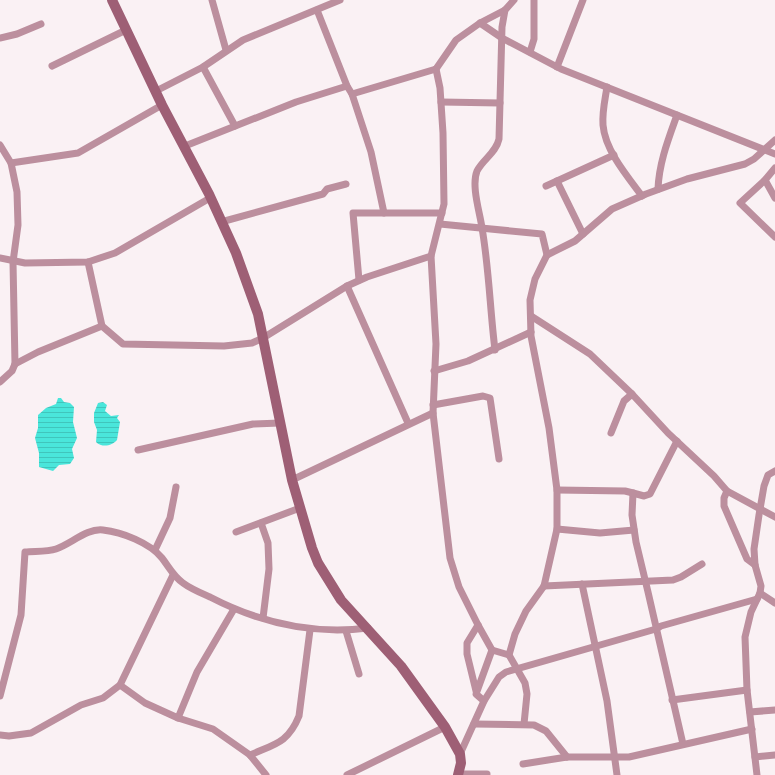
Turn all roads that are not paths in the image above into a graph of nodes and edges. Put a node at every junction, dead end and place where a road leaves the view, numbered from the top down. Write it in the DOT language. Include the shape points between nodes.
graph roads {
  1 [pos="112,0"];
  2 [pos="212,0"];
  3 [pos="340,0"];
  4 [pos="514,0"];
  5 [pos="534,0"];
  6 [pos="583,0"];
  7 [pos="316,10"];
  8 [pos="505,10"];
  9 [pos="480,23"];
  10 [pos="40,24"];
  11 [pos="126,30"];
  12 [pos="0,38"];
  13 [pos="502,38"];
  14 [pos="226,50"];
  15 [pos="530,52"];
  16 [pos="52,66"];
  17 [pos="203,67"];
  18 [pos="557,67"];
  19 [pos="436,69"];
  20 [pos="347,86"];
  21 [pos="607,87"];
  22 [pos="156,91"];
  23 [pos="352,94"];
  24 [pos="441,102"];
  25 [pos="500,103"];
  26 [pos="162,105"];
  27 [pos="677,115"];
  28 [pos="235,126"];
  29 [pos="775,140"];
  30 [pos="0,144"];
  31 [pos="185,146"];
  32 [pos="764,149"];
  33 [pos="775,154"];
  34 [pos="614,155"];
  35 [pos="11,163"];
  36 [pos="775,168"];
  37 [pos="765,180"];
  38 [pos="557,182"];
  39 [pos="346,184"];
  40 [pos="546,186"];
  41 [pos="658,189"];
  42 [pos="642,196"];
  43 [pos="210,198"];
  44 [pos="775,198"];
  45 [pos="384,213"];
  46 [pos="442,213"];
  47 [pos="221,222"];
  48 [pos="440,224"];
  49 [pos="482,228"];
  50 [pos="583,234"];
  51 [pos="775,237"];
  52 [pos="547,255"];
  53 [pos="0,256"];
  54 [pos="431,256"];
  55 [pos="13,262"];
  56 [pos="88,262"];
  57 [pos="360,280"];
  58 [pos="347,286"];
  59 [pos="530,316"];
  60 [pos="102,326"];
  61 [pos="531,332"];
  62 [pos="263,338"];
  63 [pos="495,350"];
  64 [pos="15,364"];
  65 [pos="434,371"];
  66 [pos="0,382"];
  67 [pos="632,394"];
  68 [pos="433,405"];
  69 [pos="433,413"];
  70 [pos="280,423"];
  71 [pos="408,423"];
  72 [pos="611,433"];
  73 [pos="678,441"];
  74 [pos="138,450"];
  75 [pos="499,459"];
  76 [pos="775,470"];
  77 [pos="292,480"];
  78 [pos="176,487"];
  79 [pos="557,490"];
  80 [pos="727,491"];
  81 [pos="633,493"];
  82 [pos="300,508"];
  83 [pos="760,508"];
  84 [pos="775,517"];
  85 [pos="261,523"];
  86 [pos="557,529"];
  87 [pos="634,530"];
  88 [pos="236,532"];
  89 [pos="155,550"];
  90 [pos="702,564"];
  91 [pos="755,565"];
  92 [pos="173,575"];
  93 [pos="644,581"];
  94 [pos="582,584"];
  95 [pos="544,586"];
  96 [pos="758,596"];
  97 [pos="775,603"];
  98 [pos="234,609"];
  99 [pos="262,618"];
  100 [pos="478,625"];
  101 [pos="368,628"];
  102 [pos="656,629"];
  103 [pos="310,630"];
  104 [pos="346,631"];
  105 [pos="594,648"];
  106 [pos="492,650"];
  107 [pos="509,655"];
  108 [pos="515,669"];
  109 [pos="359,674"];
  110 [pos="120,685"];
  111 [pos="747,690"];
  112 [pos="1,691"];
  113 [pos="476,694"];
  114 [pos="672,700"];
  115 [pos="484,701"];
  116 [pos="775,710"];
  117 [pos="750,712"];
  118 [pos="178,718"];
  119 [pos="474,724"];
  120 [pos="524,724"];
  121 [pos="445,728"];
  122 [pos="752,730"];
  123 [pos="0,735"];
  124 [pos="683,744"];
  125 [pos="460,754"];
  126 [pos="250,755"];
  127 [pos="775,755"];
  128 [pos="567,757"];
  129 [pos="615,757"];
  130 [pos="755,757"];
  131 [pos="523,764"];
  132 [pos="458,774"];
  133 [pos="486,774"];
  134 [pos="266,775"];
  135 [pos="348,775"];
  136 [pos="617,775"];
  137 [pos="758,775"];
  1 -- 11 [label="street"];
  2 -- 14 [label="street"];
  3 -- 7 [label="street"];
  4 -- 8 [label="street"];
  5 -- 15 [label="street" via="534,39"];
  6 -- 18 [label="street"];
  7 -- 14 [label="street" via="243,40"];
  7 -- 20 [label="street"];
  8 -- 9 [label="street"];
  8 -- 13 [label="street"];
  9 -- 13 [label="street"];
  9 -- 19 [label="street" via="456,40"];
  10 -- 12 [label="street" via="18,34"];
  11 -- 16 [label="street"];
  11 -- 22 [label="street"];
  13 -- 15 [label="street"];
  13 -- 25 [label="street"];
  14 -- 17 [label="street"];
  15 -- 18 [label="street"];
  17 -- 22 [label="street"];
  17 -- 28 [label="street"];
  18 -- 21 [label="street"];
  19 -- 23 [label="street"];
  19 -- 24 [label="street"];
  20 -- 23 [label="street"];
  20 -- 28 [label="street" via="296,102"];
  21 -- 27 [label="street"];
  21 -- 34 [label="street" via="603,125"];
  22 -- 26 [label="street"];
  23 -- 45 [label="street" via="370,152"];
  24 -- 25 [label="street"];
  24 -- 46 [label="street" via="444,177"];
  25 -- 49 [label="street" via="498,147 477,171 477,205"];
  26 -- 31 [label="street"];
  26 -- 35 [label="street" via="78,153"];
  27 -- 32 [label="street"];
  27 -- 41 [label="street" via="664,151 658,176"];
  28 -- 31 [label="street"];
  29 -- 32 [label="street"];
  30 -- 35 [label="street"];
  31 -- 43 [label="street"];
  32 -- 33 [label="street"];
  32 -- 41 [label="street" via="745,164"];
  34 -- 38 [label="street"];
  34 -- 42 [label="street"];
  35 -- 55 [label="street" via="17,192 18,225"];
  36 -- 37 [label="street"];
  37 -- 44 [label="street"];
  37 -- 51 [label="street" via="740,203"];
  38 -- 40 [label="street"];
  38 -- 50 [label="street"];
  39 -- 47 [label="street" via="327,189 323,194"];
  41 -- 42 [label="street"];
  42 -- 50 [label="street" via="612,209"];
  43 -- 47 [label="street"];
  43 -- 56 [label="street" via="115,253"];
  45 -- 46 [label="street"];
  45 -- 57 [label="street" via="353,213"];
  46 -- 48 [label="street"];
  47 -- 62 [label="street" via="251,291"];
  48 -- 49 [label="street"];
  48 -- 54 [label="street"];
  49 -- 52 [label="street" via="542,234"];
  49 -- 63 [label="street"];
  50 -- 52 [label="street" via="575,241"];
  52 -- 59 [label="street" via="535,280 530,300"];
  53 -- 55 [label="street"];
  54 -- 57 [label="street"];
  54 -- 65 [label="street" via="436,344"];
  55 -- 56 [label="street"];
  55 -- 64 [label="street"];
  56 -- 60 [label="street"];
  57 -- 58 [label="street"];
  58 -- 62 [label="street"];
  58 -- 71 [label="street"];
  59 -- 61 [label="street"];
  59 -- 67 [label="street" via="590,354"];
  60 -- 62 [label="street" via="123,344 224,346 252,343"];
  60 -- 64 [label="street" via="44,349"];
  61 -- 63 [label="street"];
  61 -- 79 [label="street" via="549,428"];
  62 -- 70 [label="street"];
  63 -- 65 [label="street"];
  64 -- 66 [label="street" via="12,371"];
  65 -- 68 [label="street"];
  67 -- 72 [label="street" via="624,401"];
  67 -- 73 [label="street"];
  68 -- 69 [label="street"];
  68 -- 75 [label="street" via="483,396 490,398"];
  69 -- 71 [label="street"];
  69 -- 100 [label="street" via="450,558 459,587"];
  70 -- 74 [label="street" via="246,426"];
  70 -- 77 [label="street"];
  71 -- 77 [label="street"];
  73 -- 80 [label="street"];
  73 -- 81 [label="street" via="650,494 644,496"];
  76 -- 83 [label="street" via="768,475"];
  77 -- 82 [label="street"];
  78 -- 89 [label="street" via="170,518"];
  79 -- 81 [label="street"];
  79 -- 86 [label="street"];
  80 -- 83 [label="street"];
  80 -- 91 [label="street" via="724,506 747,559"];
  81 -- 87 [label="street"];
  82 -- 85 [label="street"];
  82 -- 101 [label="street" via="312,548 326,579 341,600"];
  83 -- 84 [label="street"];
  83 -- 91 [label="street" via="754,549"];
  85 -- 88 [label="street"];
  85 -- 99 [label="street" via="268,543 269,568"];
  86 -- 87 [label="street" via="600,533"];
  86 -- 95 [label="street"];
  87 -- 93 [label="street"];
  89 -- 92 [label="street"];
  89 -- 112 [label="street" via="116,532 102,530 92,531 55,549 26,552 21,615"];
  90 -- 93 [label="street" via="677,578"];
  91 -- 96 [label="street" via="760,579"];
  92 -- 98 [label="street" via="184,584"];
  92 -- 110 [label="street"];
  93 -- 94 [label="street"];
  93 -- 102 [label="street"];
  94 -- 95 [label="street"];
  94 -- 105 [label="street"];
  95 -- 107 [label="street" via="526,611"];
  96 -- 97 [label="street"];
  96 -- 102 [label="street"];
  96 -- 111 [label="street" via="750,612 745,637"];
  98 -- 99 [label="street"];
  98 -- 118 [label="street" via="198,672"];
  99 -- 103 [label="street"];
  100 -- 106 [label="street"];
  100 -- 113 [label="street" via="467,643"];
  101 -- 104 [label="street"];
  101 -- 121 [label="street" via="401,666"];
  102 -- 105 [label="street"];
  102 -- 114 [label="street"];
  103 -- 104 [label="street"];
  103 -- 126 [label="street" via="299,716 295,726 284,740"];
  104 -- 109 [label="street"];
  105 -- 108 [label="street"];
  105 -- 129 [label="street" via="607,701"];
  106 -- 107 [label="street"];
  106 -- 113 [label="street"];
  107 -- 108 [label="street"];
  108 -- 115 [label="street" via="499,677"];
  108 -- 120 [label="street" via="525,683 527,694"];
  110 -- 118 [label="street" via="145,703"];
  110 -- 123 [label="street" via="103,698 81,705 32,733"];
  111 -- 114 [label="street"];
  111 -- 117 [label="street"];
  113 -- 115 [label="street"];
  114 -- 124 [label="street"];
  115 -- 119 [label="street"];
  116 -- 117 [label="street"];
  117 -- 122 [label="street"];
  118 -- 126 [label="street" via="213,729"];
  119 -- 120 [label="street"];
  119 -- 125 [label="street"];
  120 -- 128 [label="street" via="546,731"];
  121 -- 125 [label="street"];
  121 -- 135 [label="street"];
  122 -- 124 [label="street"];
  122 -- 130 [label="street"];
  124 -- 129 [label="street" via="629,757"];
  125 -- 132 [label="street"];
  126 -- 134 [label="street"];
  127 -- 130 [label="street"];
  128 -- 129 [label="street"];
  128 -- 131 [label="street"];
  129 -- 136 [label="street"];
  130 -- 137 [label="street"];
  132 -- 133 [label="street"];
}
